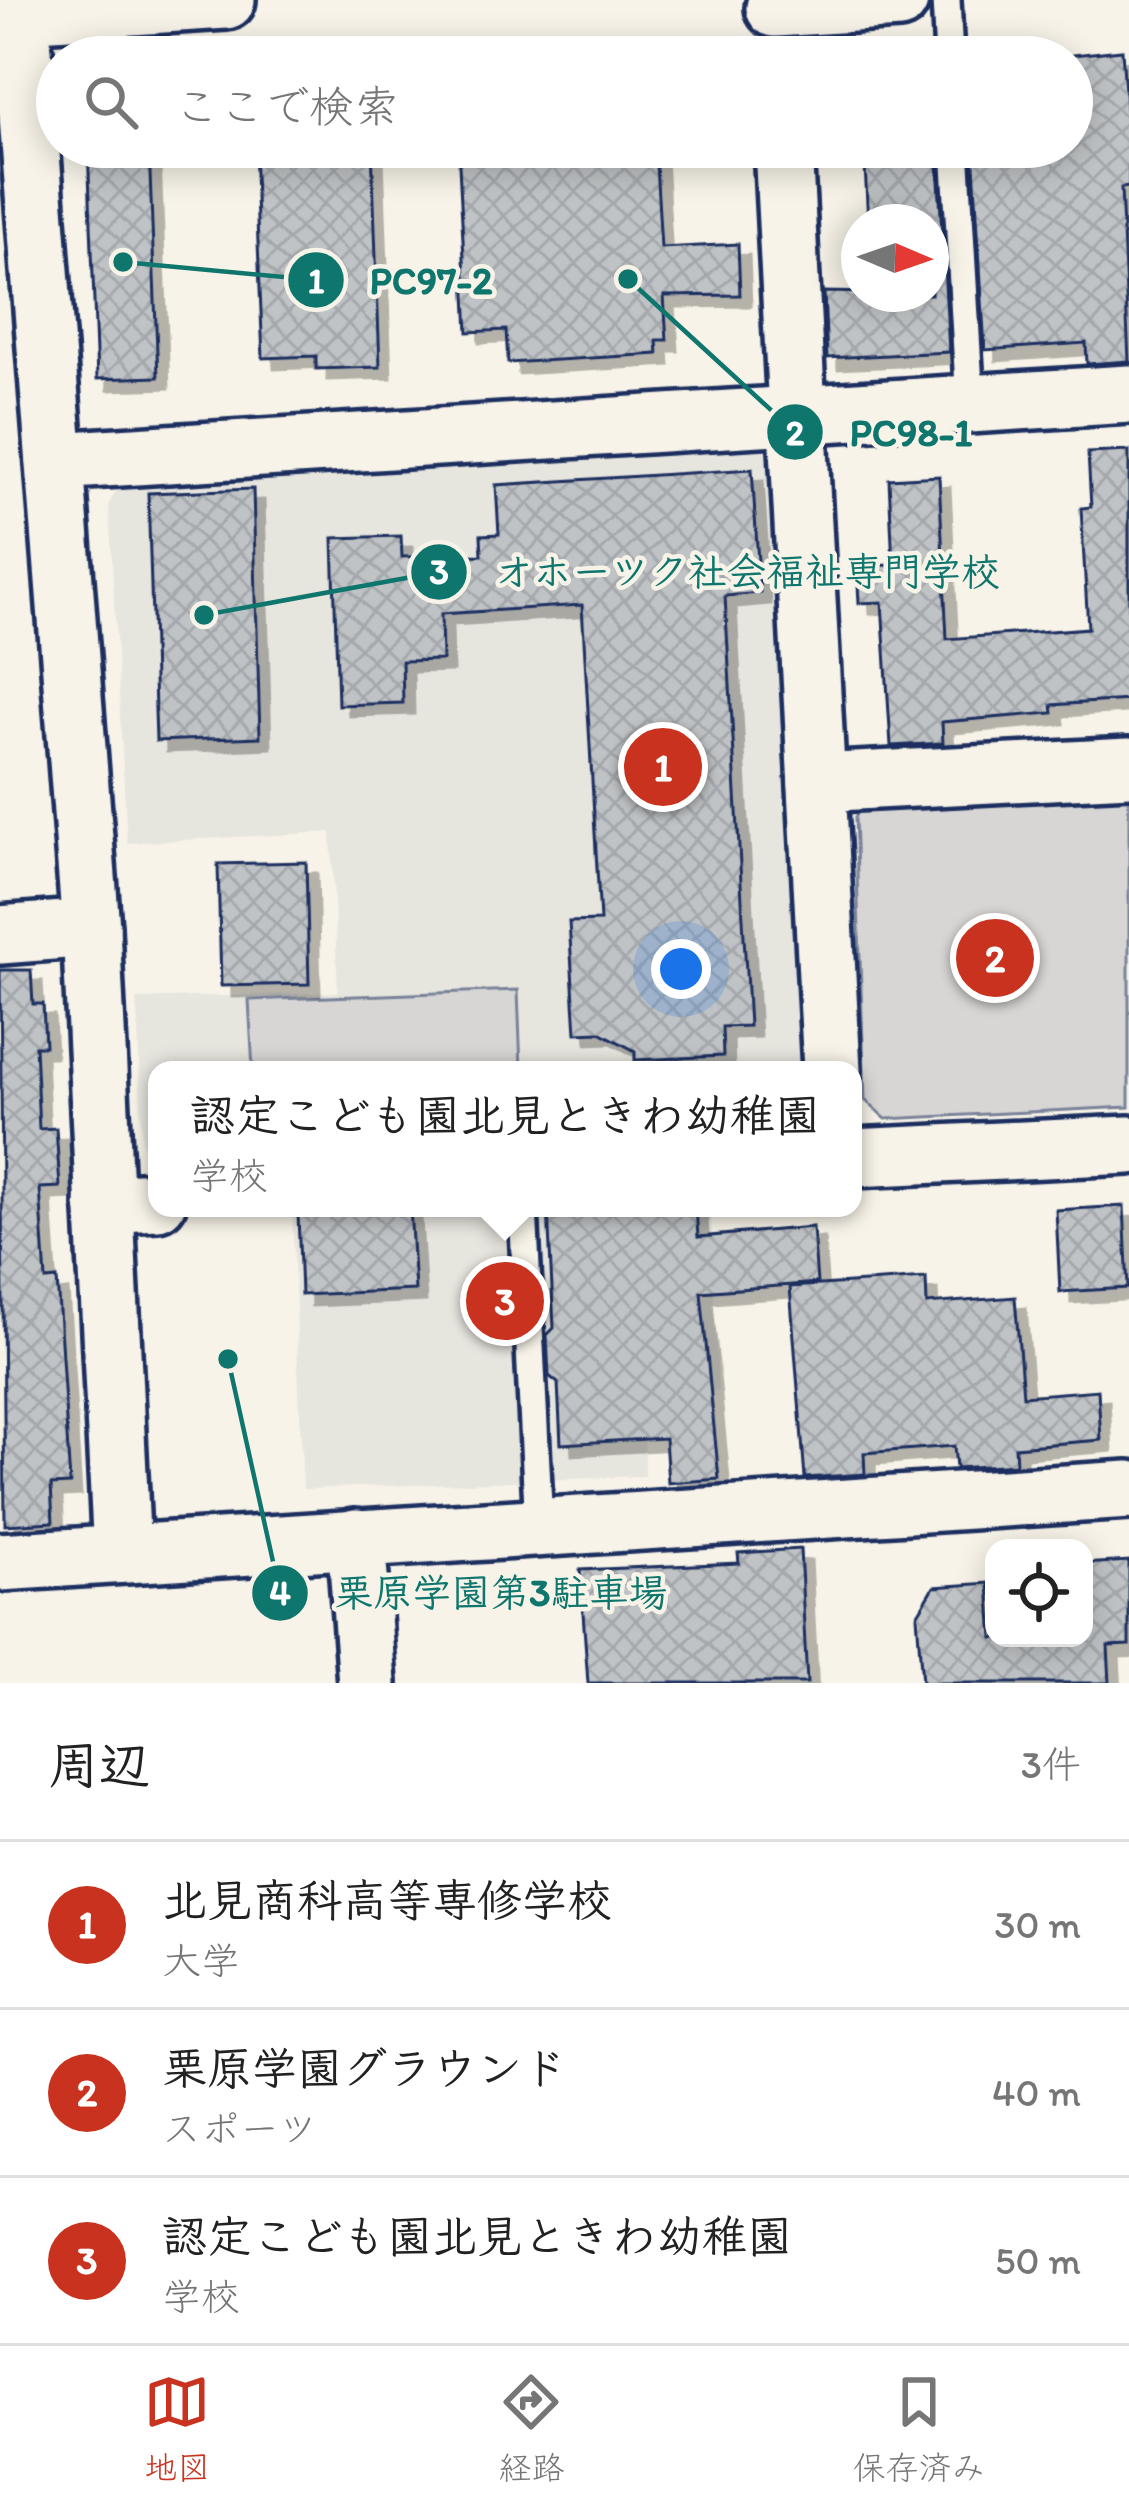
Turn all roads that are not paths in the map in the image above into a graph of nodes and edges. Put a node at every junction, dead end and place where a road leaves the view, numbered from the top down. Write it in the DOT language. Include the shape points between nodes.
graph roads {
  1 [pos="226,0"];
  2 [pos="898,0"];
  3 [pos="946,0"];
  4 [pos="776,22"];
  5 [pos="948,36"];
  6 [pos="784,168"];
  7 [pos="956,168"];
  8 [pos="17,197"];
  9 [pos="1129,394"];
  10 [pos="970,403"];
  11 [pos="797,412"];
  12 [pos="55,461"];
  13 [pos="1129,767"];
  14 [pos="817,783"];
  15 [pos="91,928"];
  16 [pos="0,935"];
  17 [pos="832,1061"];
  18 [pos="1129,1145"];
  19 [pos="862,1157"];
  20 [pos="131,1202"];
  21 [pos="523,1217"];
  22 [pos="1129,1490"];
  23 [pos="539,1526"];
  24 [pos="356,1538"];
  25 [pos="122,1555"];
  26 [pos="0,1562"];
  27 [pos="367,1683"];
  1 -- 8 [label="street" via="20,13"];
  2 -- 4 [label="street"];
  3 -- 5 [label="lane"];
  6 -- 11 [label="street"];
  7 -- 10 [label="lane"];
  8 -- 12 [label="street"];
  9 -- 10 [label="street"];
  10 -- 11 [label="street"];
  11 -- 12 [label="street"];
  11 -- 14 [label="street"];
  12 -- 15 [label="street"];
  13 -- 14 [label="street"];
  14 -- 17 [label="street"];
  15 -- 16 [label="street"];
  15 -- 20 [label="street"];
  18 -- 19 [label="street"];
  20 -- 25 [label="street"];
  21 -- 23 [label="lane"];
  22 -- 23 [label="street"];
  23 -- 24 [label="street"];
  24 -- 25 [label="street"];
  24 -- 27 [label="street"];
  25 -- 26 [label="street"];
}
